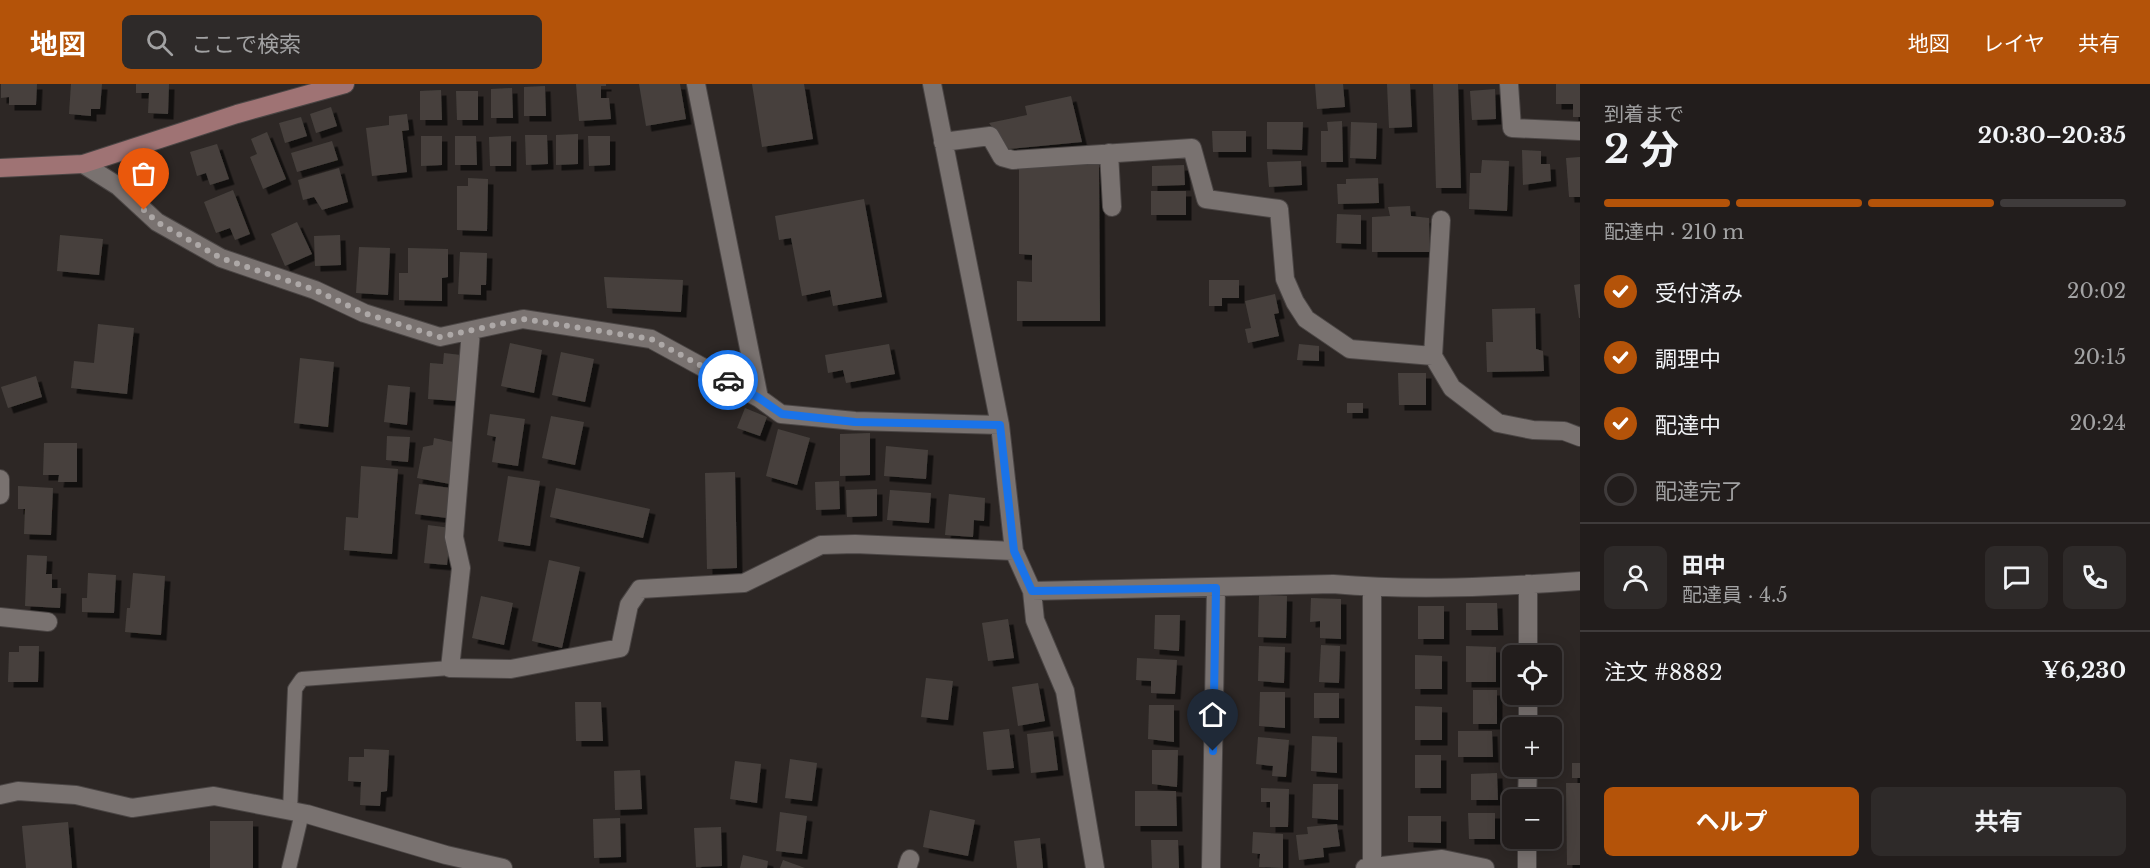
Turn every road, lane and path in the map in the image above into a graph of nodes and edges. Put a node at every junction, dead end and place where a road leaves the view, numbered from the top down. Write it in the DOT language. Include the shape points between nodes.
graph roads {
  1 [pos="345,84"];
  2 [pos="696,84"];
  3 [pos="932,84"];
  4 [pos="1509,84"];
  5 [pos="1580,131"];
  6 [pos="943,142"];
  7 [pos="1109,153"];
  8 [pos="83,164"];
  9 [pos="0,168"];
  10 [pos="1112,207"];
  11 [pos="1441,220"];
  12 [pos="471,331"];
  13 [pos="1433,356"];
  14 [pos="759,398"];
  15 [pos="1000,425"];
  16 [pos="1580,437"];
  17 [pos="0,479"];
  18 [pos="0,495"];
  19 [pos="1014,551"];
  20 [pos="1580,581"];
  21 [pos="1528,584"];
  22 [pos="1372,587"];
  23 [pos="1216,588"];
  24 [pos="1032,591"];
  25 [pos="0,617"];
  26 [pos="48,622"];
  27 [pos="1528,645"];
  28 [pos="450,668"];
  29 [pos="0,795"];
  30 [pos="296,812"];
  31 [pos="1527,849"];
  32 [pos="1368,867"];
  33 [pos="289,868"];
  34 [pos="503,868"];
  35 [pos="1095,868"];
  36 [pos="1211,868"];
  37 [pos="1485,868"];
  38 [pos="1527,868"];
  1 -- 8 [label="street"];
  2 -- 14 [label="street"];
  3 -- 6 [label="street"];
  4 -- 5 [label="street" via="1512,128"];
  6 -- 7 [label="street" via="990,136 1002,157 1013,160"];
  6 -- 15 [label="street"];
  7 -- 10 [label="street"];
  7 -- 13 [label="street" via="1192,148 1206,199 1279,209 1285,279 1306,319 1350,349"];
  8 -- 9 [label="street"];
  8 -- 12 [label="street" via="118,186 157,222 221,258 315,290 364,313 440,337"];
  11 -- 13 [label="street"];
  12 -- 14 [label="street" via="523,319 651,339"];
  12 -- 28 [label="street" via="454,537 461,568"];
  13 -- 16 [label="street" via="1452,388 1498,423 1564,431"];
  14 -- 15 [label="street" via="782,414 855,422"];
  15 -- 19 [label="street"];
  17 -- 18 [label="street"];
  19 -- 24 [label="street"];
  19 -- 28 [label="street" via="821,545 744,583 640,589 628,605 620,648 511,669"];
  20 -- 21 [label="street"];
  21 -- 22 [label="street"];
  21 -- 27 [label="street"];
  22 -- 23 [label="street" via="1333,584"];
  22 -- 32 [label="street"];
  23 -- 24 [label="street"];
  23 -- 36 [label="street"];
  24 -- 35 [label="street" via="1035,621 1065,691"];
  25 -- 26 [label="street"];
  28 -- 30 [label="lane" via="302,679 295,689"];
  29 -- 30 [label="street" via="18,791 76,795 132,808 213,796"];
  30 -- 33 [label="lane"];
  30 -- 34 [label="street"];
  31 -- 38 [label="street"];
  32 -- 37 [label="street" via="1442,859"];
}
